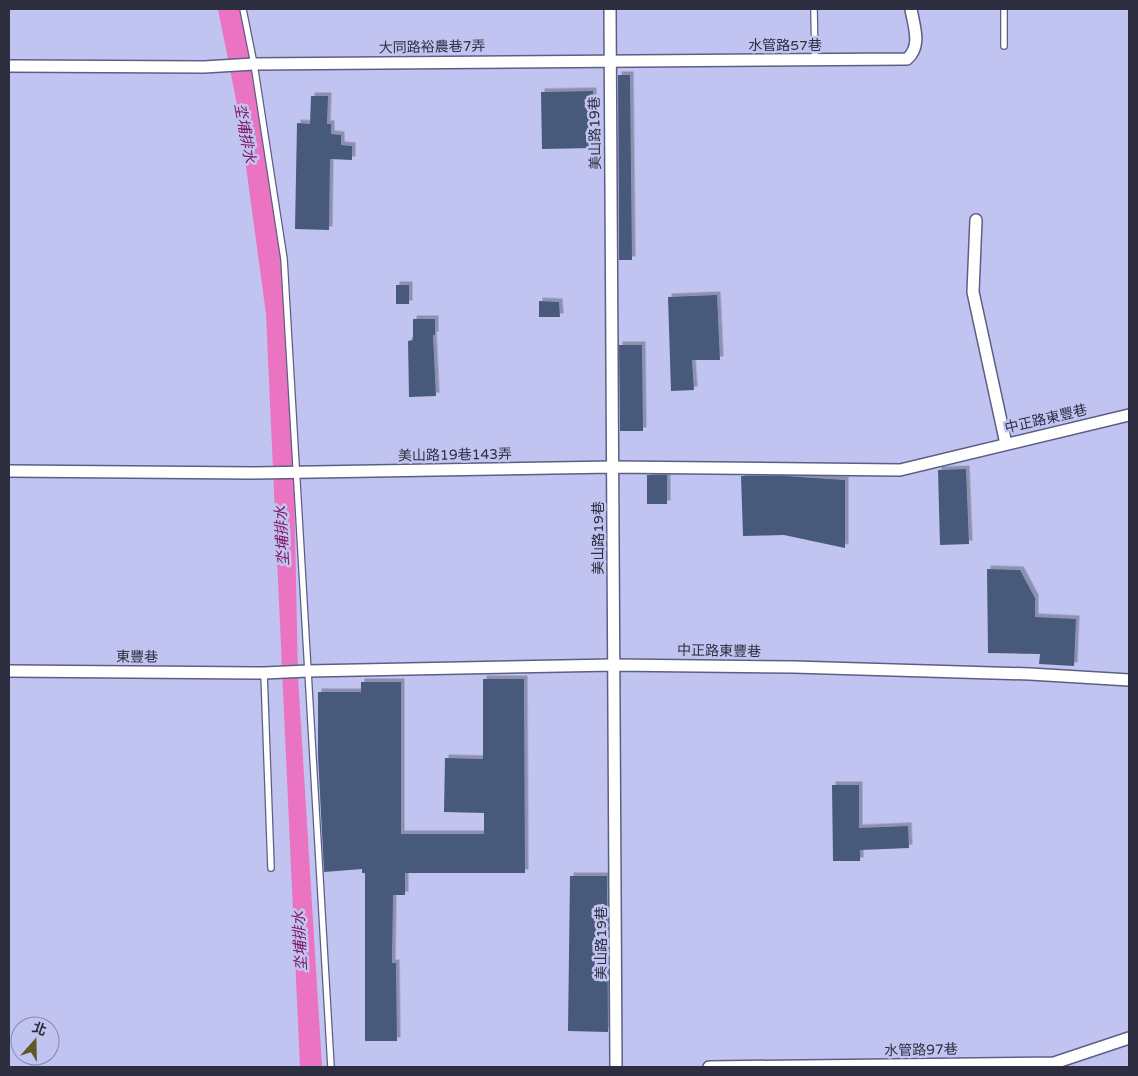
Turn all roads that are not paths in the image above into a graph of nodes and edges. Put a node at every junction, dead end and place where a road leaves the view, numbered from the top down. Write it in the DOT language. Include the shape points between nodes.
graph roads {
  1 [pos="243,9"];
  2 [pos="610,9"];
  3 [pos="814,9"];
  4 [pos="911,9"];
  5 [pos="1004,9"];
  6 [pos="1004,46"];
  7 [pos="609,60"];
  8 [pos="815,60"];
  9 [pos="254,64"];
  10 [pos="9,66"];
  11 [pos="976,220"];
  12 [pos="1129,414"];
  13 [pos="1006,444"];
  14 [pos="613,467"];
  15 [pos="9,471"];
  16 [pos="297,472"];
  17 [pos="614,665"];
  18 [pos="9,671"];
  19 [pos="308,671"];
  20 [pos="264,673"];
  21 [pos="1129,680"];
  22 [pos="271,868"];
  23 [pos="1129,1038"];
  24 [pos="331,1067"];
  25 [pos="616,1067"];
  26 [pos="709,1067"];
  1 -- 9 [label="lane"];
  2 -- 7 [label="street, 美山路19巷"];
  3 -- 8 [label="lane"];
  4 -- 8 [label="street, 水管路57巷" via="916,46 907,59"];
  5 -- 6 [label="lane"];
  7 -- 8 [label="street, 水管路57巷"];
  7 -- 9 [label="street, 大同路裕農巷7弄"];
  7 -- 14 [label="street, 美山路19巷"];
  9 -- 10 [label="street, 大同路裕農巷7弄" via="204,67"];
  9 -- 16 [label="lane" via="284,259"];
  11 -- 13 [label="street" via="973,292"];
  12 -- 13 [label="street, 中正路東豐巷"];
  13 -- 14 [label="street, 中正路東豐巷" via="900,470"];
  14 -- 16 [label="street, 美山路19巷143弄"];
  14 -- 17 [label="street, 美山路19巷"];
  15 -- 16 [label="street, 美山路19巷143弄"];
  16 -- 19 [label="lane"];
  17 -- 19 [label="street, 中正路東豐巷"];
  17 -- 21 [label="street, 中正路東豐巷" via="1030,674"];
  17 -- 25 [label="street, 美山路19巷"];
  18 -- 20 [label="street, 東豐巷"];
  19 -- 20 [label="street, 東豐巷"];
  19 -- 24 [label="lane"];
  20 -- 22 [label="lane"];
  23 -- 26 [label="street, 水管路97巷" via="1054,1063"];
}
